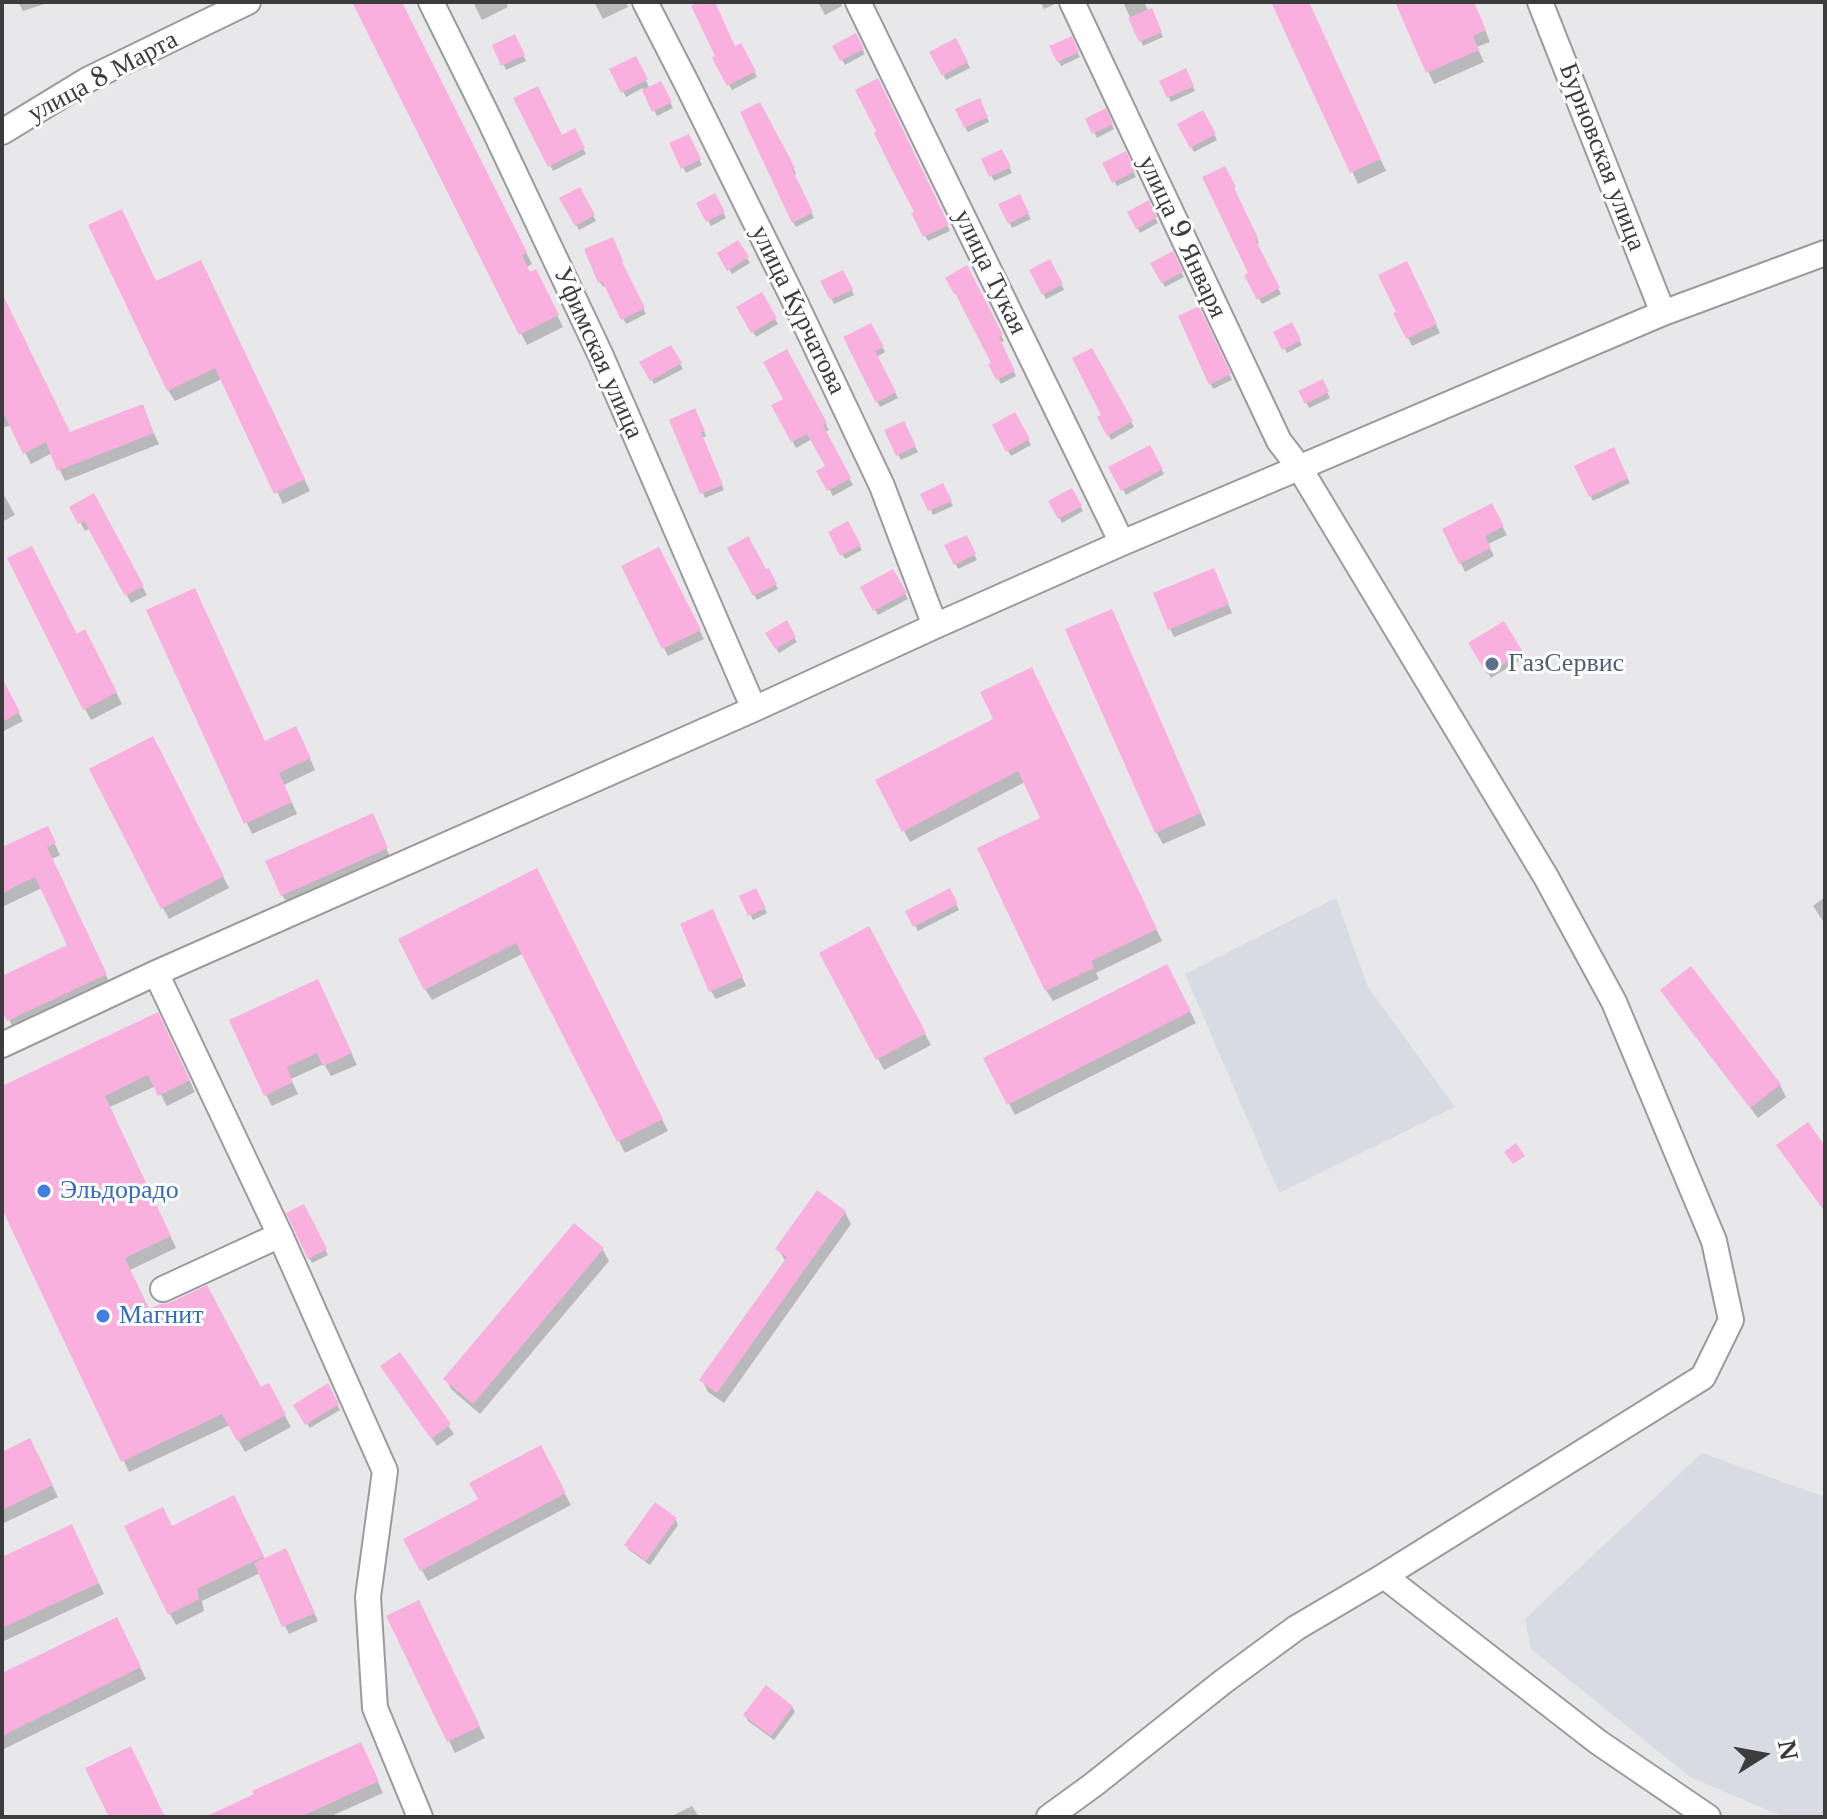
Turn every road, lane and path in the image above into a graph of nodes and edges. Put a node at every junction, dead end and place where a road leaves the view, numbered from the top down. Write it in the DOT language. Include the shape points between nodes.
graph roads {
  1 [pos="248,2"];
  2 [pos="431,2"];
  3 [pos="645,2"];
  4 [pos="858,2"];
  5 [pos="1072,2"];
  6 [pos="1540,2"];
  7 [pos="2,132"];
  8 [pos="1825,253"];
  9 [pos="1663,313"];
  10 [pos="1299,467"];
  11 [pos="1122,543"];
  12 [pos="935,626"];
  13 [pos="754,709"];
  14 [pos="156,973"];
  15 [pos="2,1045"];
  16 [pos="280,1235"];
  17 [pos="163,1289"];
  18 [pos="1384,1576"];
  19 [pos="420,1817"];
  20 [pos="1049,1817"];
  21 [pos="1708,1817"];
  1 -- 7 [label="street, улица 8 Марта" via="89,79"];
  2 -- 13 [label="street, Уфимская улица" via="601,356"];
  3 -- 12 [label="street, улица Курчатова" via="882,486"];
  4 -- 11 [label="street, улица Тукая"];
  5 -- 10 [label="street, улица 9 Января" via="1279,441"];
  6 -- 9 [label="street, Бурновская улица"];
  8 -- 9 [label="street"];
  9 -- 10 [label="street"];
  10 -- 11 [label="street"];
  10 -- 18 [label="street, улица 9 Января" via="1546,877 1614,1002 1714,1241 1731,1320 1703,1377"];
  11 -- 12 [label="street"];
  12 -- 13 [label="street"];
  13 -- 14 [label="street"];
  14 -- 15 [label="street"];
  14 -- 16 [label="street"];
  16 -- 17 [label="street"];
  16 -- 19 [label="street" via="385,1471 368,1597 375,1708"];
  18 -- 20 [label="street, улица 9 Января" via="1296,1628"];
  18 -- 21 [label="street" via="1598,1742"];
}
